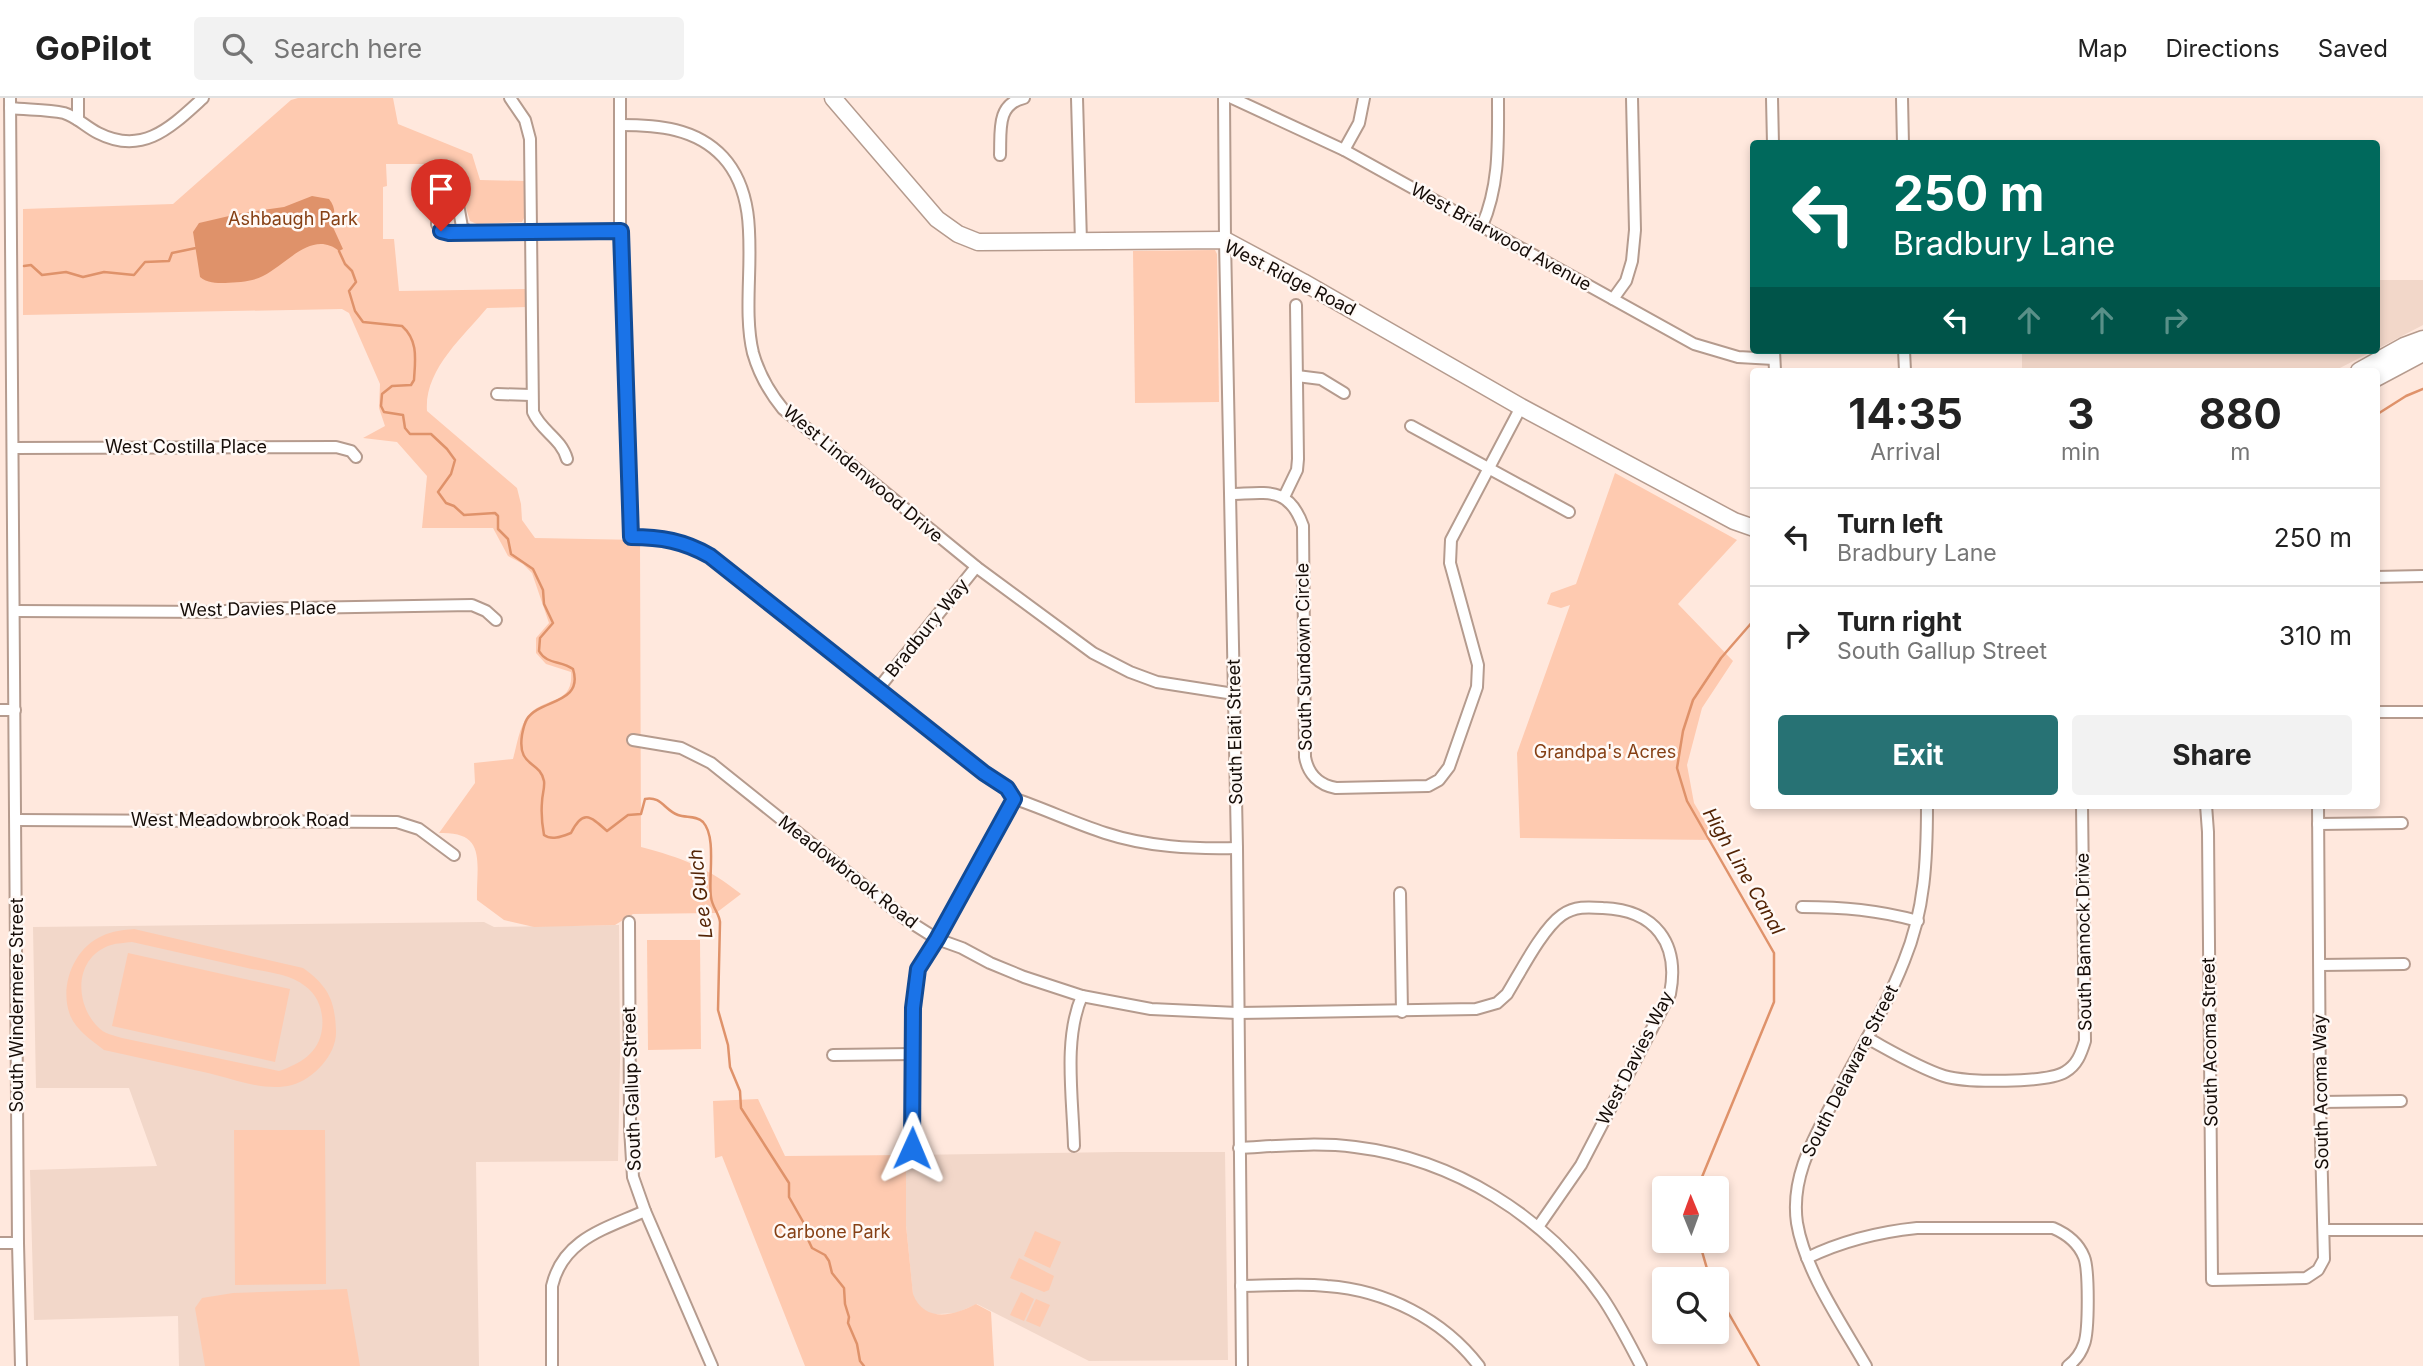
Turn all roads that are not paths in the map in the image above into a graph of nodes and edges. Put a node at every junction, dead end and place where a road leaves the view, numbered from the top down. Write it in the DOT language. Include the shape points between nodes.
graph roads {
  1 [pos="78,98"];
  2 [pos="203,98"];
  3 [pos="510,98"];
  4 [pos="620,98"];
  5 [pos="833,98"];
  6 [pos="1024,98"];
  7 [pos="1077,98"];
  8 [pos="1224,98"];
  9 [pos="1232,98"];
  10 [pos="1364,98"];
  11 [pos="1497,98"];
  12 [pos="1632,98"];
  13 [pos="1772,98"];
  14 [pos="1902,98"];
  15 [pos="10,103"];
  16 [pos="79,120"];
  17 [pos="620,125"];
  18 [pos="1773,140"];
  19 [pos="1903,140"];
  20 [pos="1344,150"];
  21 [pos="1000,155"];
  22 [pos="1482,226"];
  23 [pos="621,231"];
  24 [pos="468,232"];
  25 [pos="532,232"];
  26 [pos="1225,240"];
  27 [pos="1081,242"];
  28 [pos="1613,299"];
  29 [pos="1296,305"];
  30 [pos="0,329"];
  31 [pos="13,329"];
  32 [pos="2423,339"];
  33 [pos="2423,353"];
  34 [pos="1774,354"];
  35 [pos="2364,368"];
  36 [pos="2380,375"];
  37 [pos="1297,376"];
  38 [pos="1344,393"];
  39 [pos="497,394"];
  40 [pos="531,395"];
  41 [pos="1521,407"];
  42 [pos="1411,426"];
  43 [pos="13,448"];
  44 [pos="356,457"];
  45 [pos="566,459"];
  46 [pos="1490,468"];
  47 [pos="1231,494"];
  48 [pos="1284,497"];
  49 [pos="1569,512"];
  50 [pos="1750,527"];
  51 [pos="976,567"];
  52 [pos="2423,576"];
  53 [pos="2380,577"];
  54 [pos="15,611"];
  55 [pos="496,621"];
  56 [pos="878,689"];
  57 [pos="1234,694"];
  58 [pos="0,710"];
  59 [pos="15,710"];
  60 [pos="2380,712"];
  61 [pos="2423,712"];
  62 [pos="633,740"];
  63 [pos="1014,799"];
  64 [pos="1927,809"];
  65 [pos="2082,809"];
  66 [pos="2206,809"];
  67 [pos="2318,809"];
  68 [pos="16,820"];
  69 [pos="2402,823"];
  70 [pos="2318,824"];
  71 [pos="1237,848"];
  72 [pos="454,855"];
  73 [pos="1400,893"];
  74 [pos="1802,908"];
  75 [pos="1918,921"];
  76 [pos="629,922"];
  77 [pos="937,939"];
  78 [pos="2404,964"];
  79 [pos="2320,965"];
  80 [pos="1082,996"];
  81 [pos="1402,1012"];
  82 [pos="1237,1013"];
  83 [pos="1867,1038"];
  84 [pos="914,1054"];
  85 [pos="833,1055"];
  86 [pos="2401,1101"];
  87 [pos="2320,1102"];
  88 [pos="1074,1146"];
  89 [pos="912,1148"];
  90 [pos="1239,1148"];
  91 [pos="645,1211"];
  92 [pos="1538,1227"];
  93 [pos="2324,1230"];
  94 [pos="2423,1230"];
  95 [pos="0,1243"];
  96 [pos="18,1243"];
  97 [pos="1807,1258"];
  98 [pos="2212,1280"];
  99 [pos="1241,1286"];
  100 [pos="21,1366"];
  101 [pos="552,1366"];
  102 [pos="712,1366"];
  103 [pos="1242,1366"];
  104 [pos="1479,1366"];
  105 [pos="1642,1366"];
  106 [pos="1866,1366"];
  107 [pos="2068,1366"];
  1 -- 16 [label="street"];
  2 -- 16 [label="street" via="172,127 141,140 109,138"];
  3 -- 25 [label="street" via="525,120 530,139"];
  4 -- 17 [label="street"];
  5 -- 27 [label="street, West Ridge Road" via="937,219 958,234 978,242"];
  6 -- 21 [label="street" via="1014,100 1001,117"];
  7 -- 27 [label="street"];
  8 -- 26 [label="street, South Elati Street"];
  9 -- 20 [label="street, West Briarwood Avenue"];
  10 -- 20 [label="street" via="1359,123"];
  11 -- 22 [label="street" via="1498,165"];
  12 -- 28 [label="street" via="1632,261 1626,281"];
  13 -- 18 [label="street"];
  14 -- 19 [label="street"];
  15 -- 16 [label="street"];
  15 -- 31 [label="street, South Windermere Street"];
  17 -- 23 [label="street"];
  17 -- 51 [label="street, West Lindenwood Drive" via="696,136 728,162 747,203 751,339 770,392 802,426"];
  20 -- 22 [label="street, West Briarwood Avenue"];
  22 -- 28 [label="street, West Briarwood Avenue"];
  23 -- 25 [label="street"];
  23 -- 56 [label="street" via="631,537 674,540 710,556"];
  24 -- 25 [label="street"];
  25 -- 40 [label="street"];
  26 -- 27 [label="street, West Ridge Road"];
  26 -- 41 [label="street, West Ridge Road"];
  26 -- 47 [label="street, South Elati Street"];
  28 -- 34 [label="street, West Briarwood Avenue" via="1706,349 1738,357"];
  29 -- 37 [label="street"];
  30 -- 31 [label="street"];
  31 -- 43 [label="street, South Windermere Street"];
  32 -- 35 [label="street"];
  33 -- 36 [label="street"];
  37 -- 38 [label="street" via="1321,379"];
  37 -- 48 [label="street" via="1297,470"];
  39 -- 40 [label="street"];
  40 -- 45 [label="street" via="536,420 562,447"];
  41 -- 46 [label="street, South Sundown Circle"];
  41 -- 50 [label="street, West Ridge Road"];
  42 -- 46 [label="street"];
  43 -- 44 [label="street, West Costilla Place" via="336,447"];
  43 -- 54 [label="street, South Windermere Street"];
  46 -- 48 [label="street, South Sundown Circle" via="1450,548 1478,665 1477,687 1444,775 1419,788 1336,788 1318,781 1309,770 1305,757 1303,526"];
  46 -- 49 [label="street"];
  47 -- 48 [label="street"];
  47 -- 57 [label="street, South Elati Street"];
  51 -- 56 [label="street, Bradbury Way"];
  51 -- 57 [label="street, West Lindenwood Drive" via="1119,667 1167,684"];
  52 -- 53 [label="street"];
  54 -- 55 [label="street, West Davies Place" via="472,605"];
  54 -- 59 [label="street, South Windermere Street"];
  56 -- 63 [label="street" via="1007,788"];
  57 -- 71 [label="street, South Elati Street"];
  58 -- 59 [label="street"];
  59 -- 68 [label="street, South Windermere Street"];
  60 -- 61 [label="street"];
  62 -- 77 [label="street, Meadowbrook Road" via="681,748 711,763 906,920"];
  63 -- 71 [label="street" via="1130,841 1193,849"];
  63 -- 77 [label="street"];
  64 -- 75 [label="street, South Delaware Street" via="1926,872"];
  65 -- 83 [label="street, South Bannock Drive" via="2085,1041 2072,1067 2045,1079 1969,1080 1935,1072"];
  66 -- 98 [label="street, South Acoma Street"];
  67 -- 70 [label="street, South Acoma Way"];
  68 -- 72 [label="street, West Meadowbrook Road" via="397,821 419,829"];
  68 -- 96 [label="street, South Windermere Street"];
  69 -- 70 [label="street"];
  70 -- 79 [label="street, South Acoma Way"];
  71 -- 82 [label="street, South Elati Street"];
  73 -- 81 [label="street"];
  74 -- 75 [label="street" via="1861,908"];
  75 -- 83 [label="street, South Delaware Street" via="1904,963"];
  76 -- 91 [label="street, South Gallup Street" via="631,1157"];
  77 -- 80 [label="street, Meadowbrook Road"];
  77 -- 84 [label="street" via="918,969"];
  78 -- 79 [label="street"];
  79 -- 87 [label="street, South Acoma Way"];
  80 -- 82 [label="street, Meadowbrook Road" via="1151,1009"];
  80 -- 88 [label="street" via="1071,1041"];
  81 -- 82 [label="street, West Davies Way"];
  81 -- 92 [label="street, West Davies Way" via="1476,1009 1497,1003 1549,927 1563,914 1585,906 1627,910 1646,919 1661,935 1671,955 1670,994 1581,1165"];
  82 -- 90 [label="street, South Elati Street"];
  83 -- 97 [label="street, South Delaware Street" via="1801,1171 1797,1220"];
  84 -- 85 [label="street"];
  84 -- 89 [label="street"];
  86 -- 87 [label="street"];
  87 -- 93 [label="street, South Acoma Way"];
  90 -- 92 [label="street" via="1323,1144 1396,1154 1493,1194"];
  90 -- 99 [label="street, South Elati Street"];
  91 -- 101 [label="street" via="588,1237 563,1257 552,1286"];
  91 -- 102 [label="street, South Gallup Street"];
  92 -- 105 [label="street" via="1573,1259 1602,1297"];
  93 -- 94 [label="street"];
  93 -- 98 [label="street, South Acoma Way" via="2324,1259 2306,1278"];
  95 -- 96 [label="street"];
  96 -- 100 [label="street, South Windermere Street"];
  97 -- 106 [label="street, South Delaware Street"];
  97 -- 107 [label="street" via="1844,1242 1897,1230 2053,1227 2077,1243 2086,1265 2087,1336"];
  99 -- 103 [label="street, South Elati Street"];
  99 -- 104 [label="street" via="1326,1286 1374,1294 1431,1321"];
}
